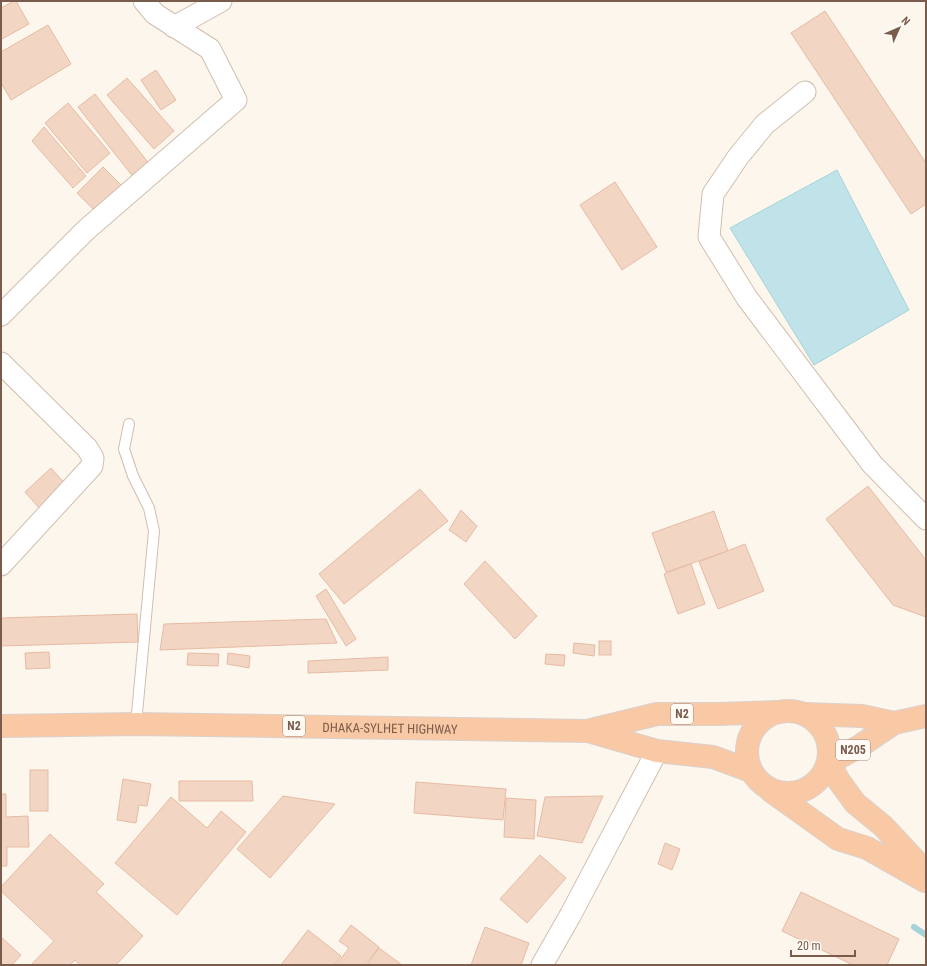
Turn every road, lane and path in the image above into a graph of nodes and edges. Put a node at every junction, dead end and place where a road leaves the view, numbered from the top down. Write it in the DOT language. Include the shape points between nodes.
graph roads {
  1 [pos="144,1"];
  2 [pos="221,1"];
  3 [pos="174,27"];
  4 [pos="805,92"];
  5 [pos="1,315"];
  6 [pos="1,363"];
  7 [pos="128,424"];
  8 [pos="926,519"];
  9 [pos="1,565"];
  10 [pos="778,712"];
  11 [pos="804,714"];
  12 [pos="926,716"];
  13 [pos="894,723"];
  14 [pos="136,724"];
  15 [pos="1,726"];
  16 [pos="587,731"];
  17 [pos="657,751"];
  18 [pos="751,771"];
  19 [pos="834,772"];
  20 [pos="766,787"];
  21 [pos="926,872"];
  22 [pos="926,882"];
  23 [pos="542,965"];
  1 -- 3 [label="street" via="155,14"];
  2 -- 3 [label="street"];
  3 -- 5 [label="street" via="210,49 236,100 86,230"];
  4 -- 8 [label="street" via="765,124 713,194 709,237 747,298 872,464"];
  6 -- 9 [label="street" via="93,458 92,466"];
  7 -- 14 [label="lane" via="124,449 133,476 149,508 154,531"];
  10 -- 11 [label="highway" via="792,711"];
  10 -- 16 [label="highway, N2" via="658,714"];
  10 -- 18 [label="highway" via="766,716 756,725 749,738 746,751"];
  11 -- 13 [label="highway, N205" via="862,716"];
  11 -- 19 [label="highway" via="816,721 824,731 829,743"];
  12 -- 13 [label="highway, N205"];
  13 -- 19 [label="highway, N205" via="860,746"];
  14 -- 15 [label="highway, DHAKA-SYLHET HIGHWAY / N2"];
  14 -- 16 [label="highway, DHAKA-SYLHET HIGHWAY / N2"];
  16 -- 17 [label="highway, N2"];
  17 -- 18 [label="highway, N2" via="713,757"];
  17 -- 23 [label="street"];
  18 -- 20 [label="highway"];
  19 -- 20 [label="highway" via="826,769 818,781 807,789 794,793 779,792"];
  19 -- 21 [label="highway" via="854,803 882,826"];
  20 -- 22 [label="highway" via="838,839 867,848"];
}
